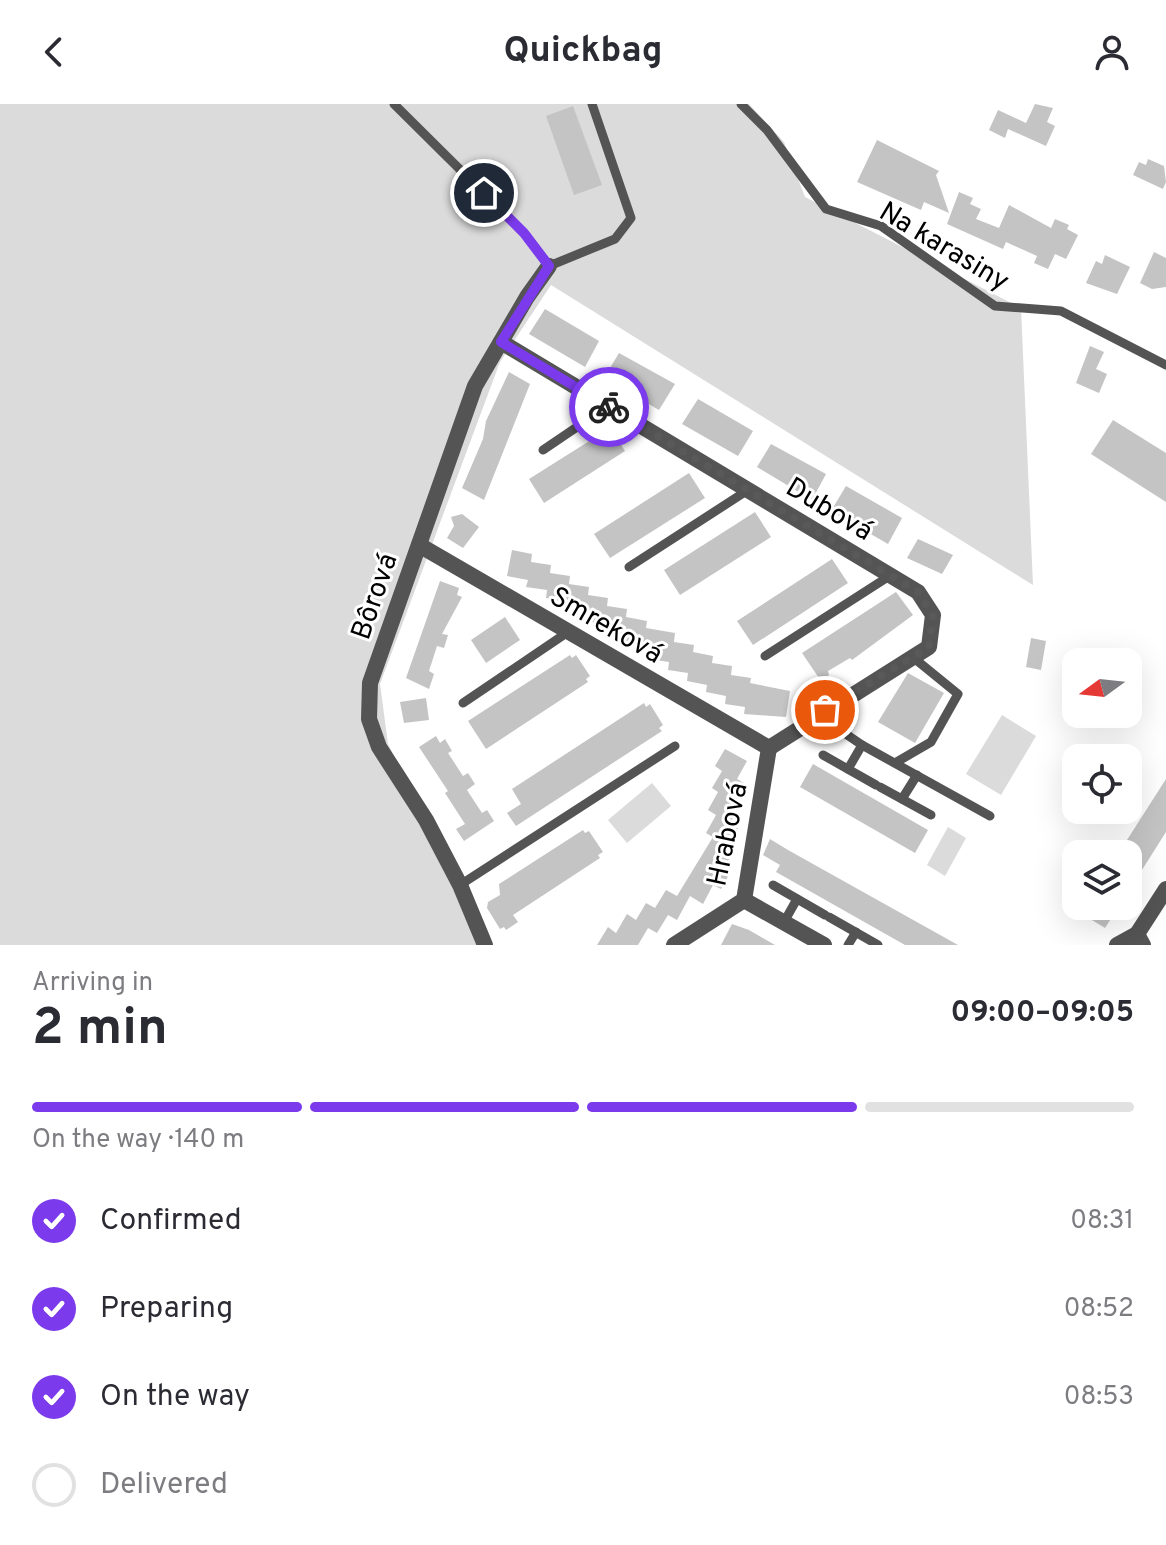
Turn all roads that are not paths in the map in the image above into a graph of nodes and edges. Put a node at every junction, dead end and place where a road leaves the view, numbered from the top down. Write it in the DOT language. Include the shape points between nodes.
graph roads {
  1 [pos="394,104"];
  2 [pos="592,104"];
  3 [pos="741,104"];
  4 [pos="549,266"];
  5 [pos="501,342"];
  6 [pos="1166,365"];
  7 [pos="608,406"];
  8 [pos="543,450"];
  9 [pos="748,490"];
  10 [pos="419,545"];
  11 [pos="629,567"];
  12 [pos="891,575"];
  13 [pos="568,632"];
  14 [pos="765,656"];
  15 [pos="915,659"];
  16 [pos="463,703"];
  17 [pos="818,714"];
  18 [pos="862,745"];
  19 [pos="675,746"];
  20 [pos="769,748"];
  21 [pos="823,755"];
  22 [pos="895,763"];
  23 [pos="848,769"];
  24 [pos="917,775"];
  25 [pos="902,799"];
  26 [pos="931,815"];
  27 [pos="990,816"];
  28 [pos="460,885"];
  29 [pos="773,885"];
  30 [pos="1165,892"];
  31 [pos="797,899"];
  32 [pos="744,900"];
  33 [pos="784,922"];
  34 [pos="856,932"];
  35 [pos="1140,940"];
  36 [pos="485,945"];
  37 [pos="674,945"];
  38 [pos="824,945"];
  39 [pos="848,945"];
  40 [pos="878,945"];
  41 [pos="1117,945"];
  1 -- 4 [label="lane" via="524,233"];
  2 -- 4 [label="lane" via="631,218 615,239"];
  3 -- 6 [label="lane, Na karasiny" via="826,209 881,226 995,306 1061,311"];
  4 -- 5 [label="street, Bôrová"];
  5 -- 7 [label="street, Dubová"];
  5 -- 10 [label="street, Bôrová" via="475,386"];
  7 -- 8 [label="lane"];
  7 -- 9 [label="street, Dubová"];
  9 -- 11 [label="lane"];
  9 -- 12 [label="street, Dubová"];
  10 -- 13 [label="street, Smreková"];
  10 -- 28 [label="street, Bôrová" via="370,683 369,719 379,747"];
  12 -- 14 [label="lane"];
  12 -- 15 [label="street, Dubová" via="918,592 933,615 929,647"];
  13 -- 16 [label="lane"];
  13 -- 20 [label="street, Smreková"];
  15 -- 17 [label="street"];
  15 -- 22 [label="lane" via="958,694 931,742"];
  17 -- 18 [label="lane"];
  17 -- 20 [label="street"];
  18 -- 22 [label="lane"];
  18 -- 23 [label="lane"];
  19 -- 28 [label="lane"];
  20 -- 32 [label="street, Hrabová"];
  21 -- 23 [label="lane"];
  22 -- 24 [label="lane"];
  23 -- 25 [label="lane"];
  24 -- 25 [label="lane"];
  24 -- 27 [label="lane"];
  25 -- 26 [label="lane"];
  28 -- 36 [label="street, Bôrová"];
  29 -- 31 [label="lane"];
  30 -- 35 [label="street"];
  31 -- 33 [label="lane"];
  31 -- 34 [label="lane"];
  32 -- 33 [label="street"];
  32 -- 37 [label="street, Hrabová"];
  33 -- 38 [label="street"];
  34 -- 39 [label="lane"];
  34 -- 40 [label="lane"];
  35 -- 41 [label="street"];
}
